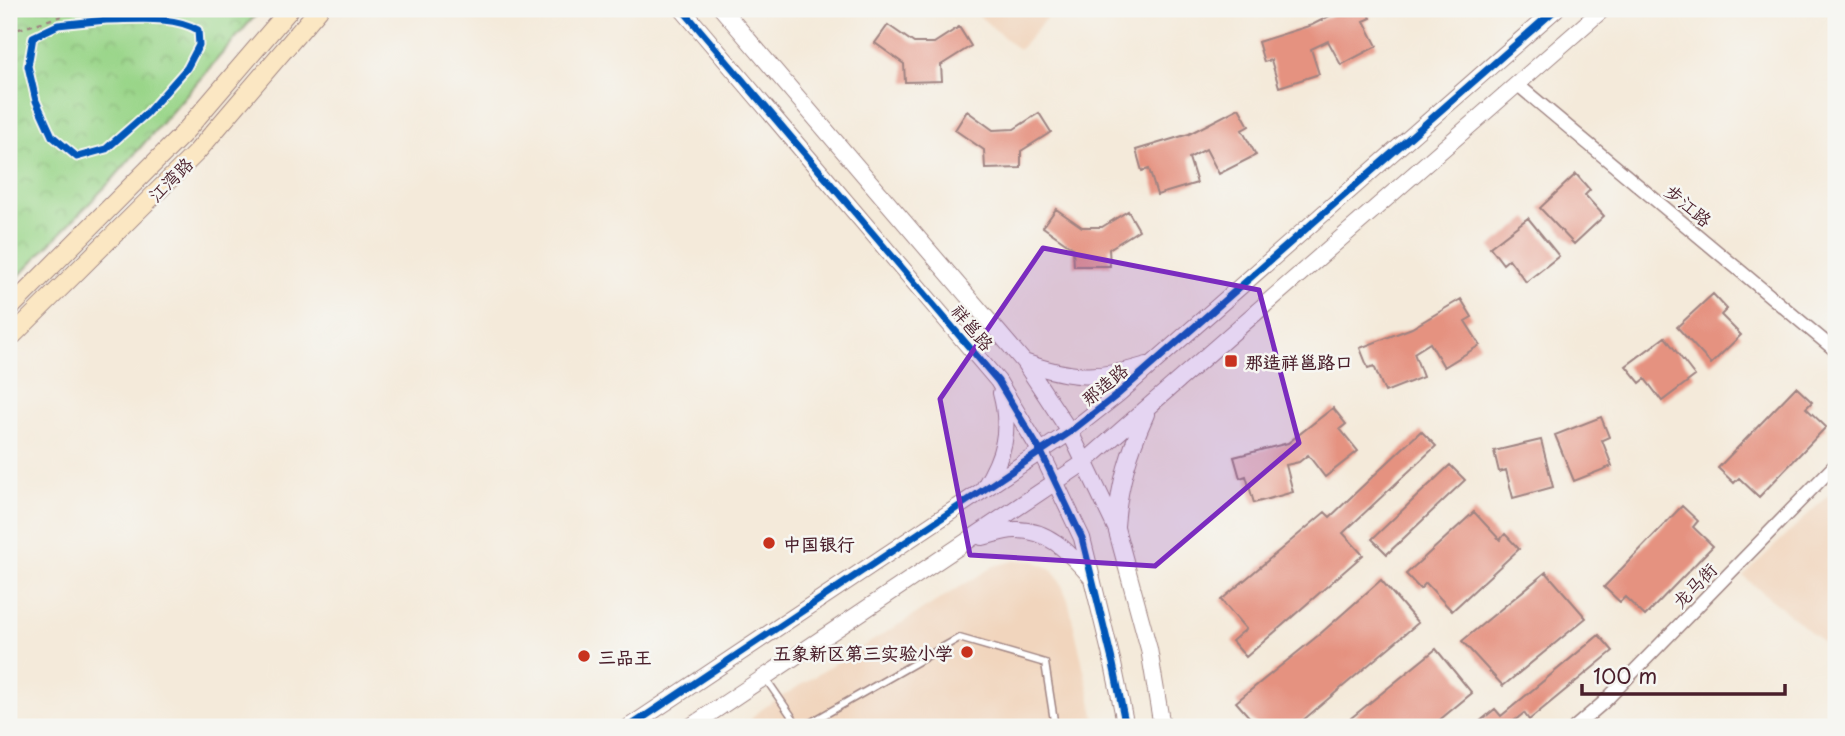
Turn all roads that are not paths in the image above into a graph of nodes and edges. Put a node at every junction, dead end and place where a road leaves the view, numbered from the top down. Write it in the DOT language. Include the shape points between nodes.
graph roads {
  1 [pos="290,9"];
  2 [pos="319,9"];
  3 [pos="682,9"];
  4 [pos="722,9"];
  5 [pos="1556,9"];
  6 [pos="1603,9"];
  7 [pos="1518,85"];
  8 [pos="9,309"];
  9 [pos="9,339"];
  10 [pos="1836,351"];
  11 [pos="1024,362"];
  12 [pos="1153,363"];
  13 [pos="998,381"];
  14 [pos="1148,409"];
  15 [pos="1070,432"];
  16 [pos="1041,452"];
  17 [pos="1085,462"];
  18 [pos="1836,464"];
  19 [pos="1056,483"];
  20 [pos="981,492"];
  21 [pos="1116,528"];
  22 [pos="971,540"];
  23 [pos="1093,580"];
  24 [pos="765,678"];
  25 [pos="629,727"];
  26 [pos="690,727"];
  27 [pos="801,727"];
  28 [pos="1055,727"];
  29 [pos="1126,727"];
  30 [pos="1162,727"];
  31 [pos="1575,727"];
  1 -- 8 [label="main road, 江湾路" via="182,135"];
  2 -- 9 [label="main road, 江湾路" via="196,153"];
  3 -- 13 [label="street, 祥邕路"];
  4 -- 11 [label="street, 祥邕路"];
  5 -- 12 [label="street, 那造路"];
  6 -- 7 [label="street"];
  7 -- 10 [label="street, 步江路"];
  7 -- 14 [label="street"];
  11 -- 12 [label="street" via="1085,377"];
  11 -- 15 [label="street, 祥邕路"];
  12 -- 15 [label="street, 那造路"];
  13 -- 16 [label="street, 祥邕路"];
  13 -- 20 [label="street" via="1006,411 1005,439 998,466"];
  14 -- 17 [label="street"];
  14 -- 21 [label="street" via="1130,449"];
  15 -- 16 [label="street, 那造路"];
  15 -- 17 [label="street, 祥邕路"];
  16 -- 19 [label="street, 祥邕路"];
  16 -- 20 [label="street, 那造路"];
  17 -- 19 [label="street"];
  17 -- 21 [label="street, 祥邕路"];
  18 -- 31 [label="street, 龙马街" via="1604,703"];
  19 -- 22 [label="street"];
  19 -- 23 [label="street, 祥邕路" via="1082,538"];
  20 -- 25 [label="street, 那造路"];
  21 -- 30 [label="street, 祥邕路" via="1149,649"];
  22 -- 23 [label="street" via="1014,530 1042,534 1069,553"];
  22 -- 24 [label="street"];
  23 -- 29 [label="street, 祥邕路"];
  24 -- 26 [label="street"];
  24 -- 27 [label="lane"];
  27 -- 28 [label="lane" via="958,638 1045,663"];
}
